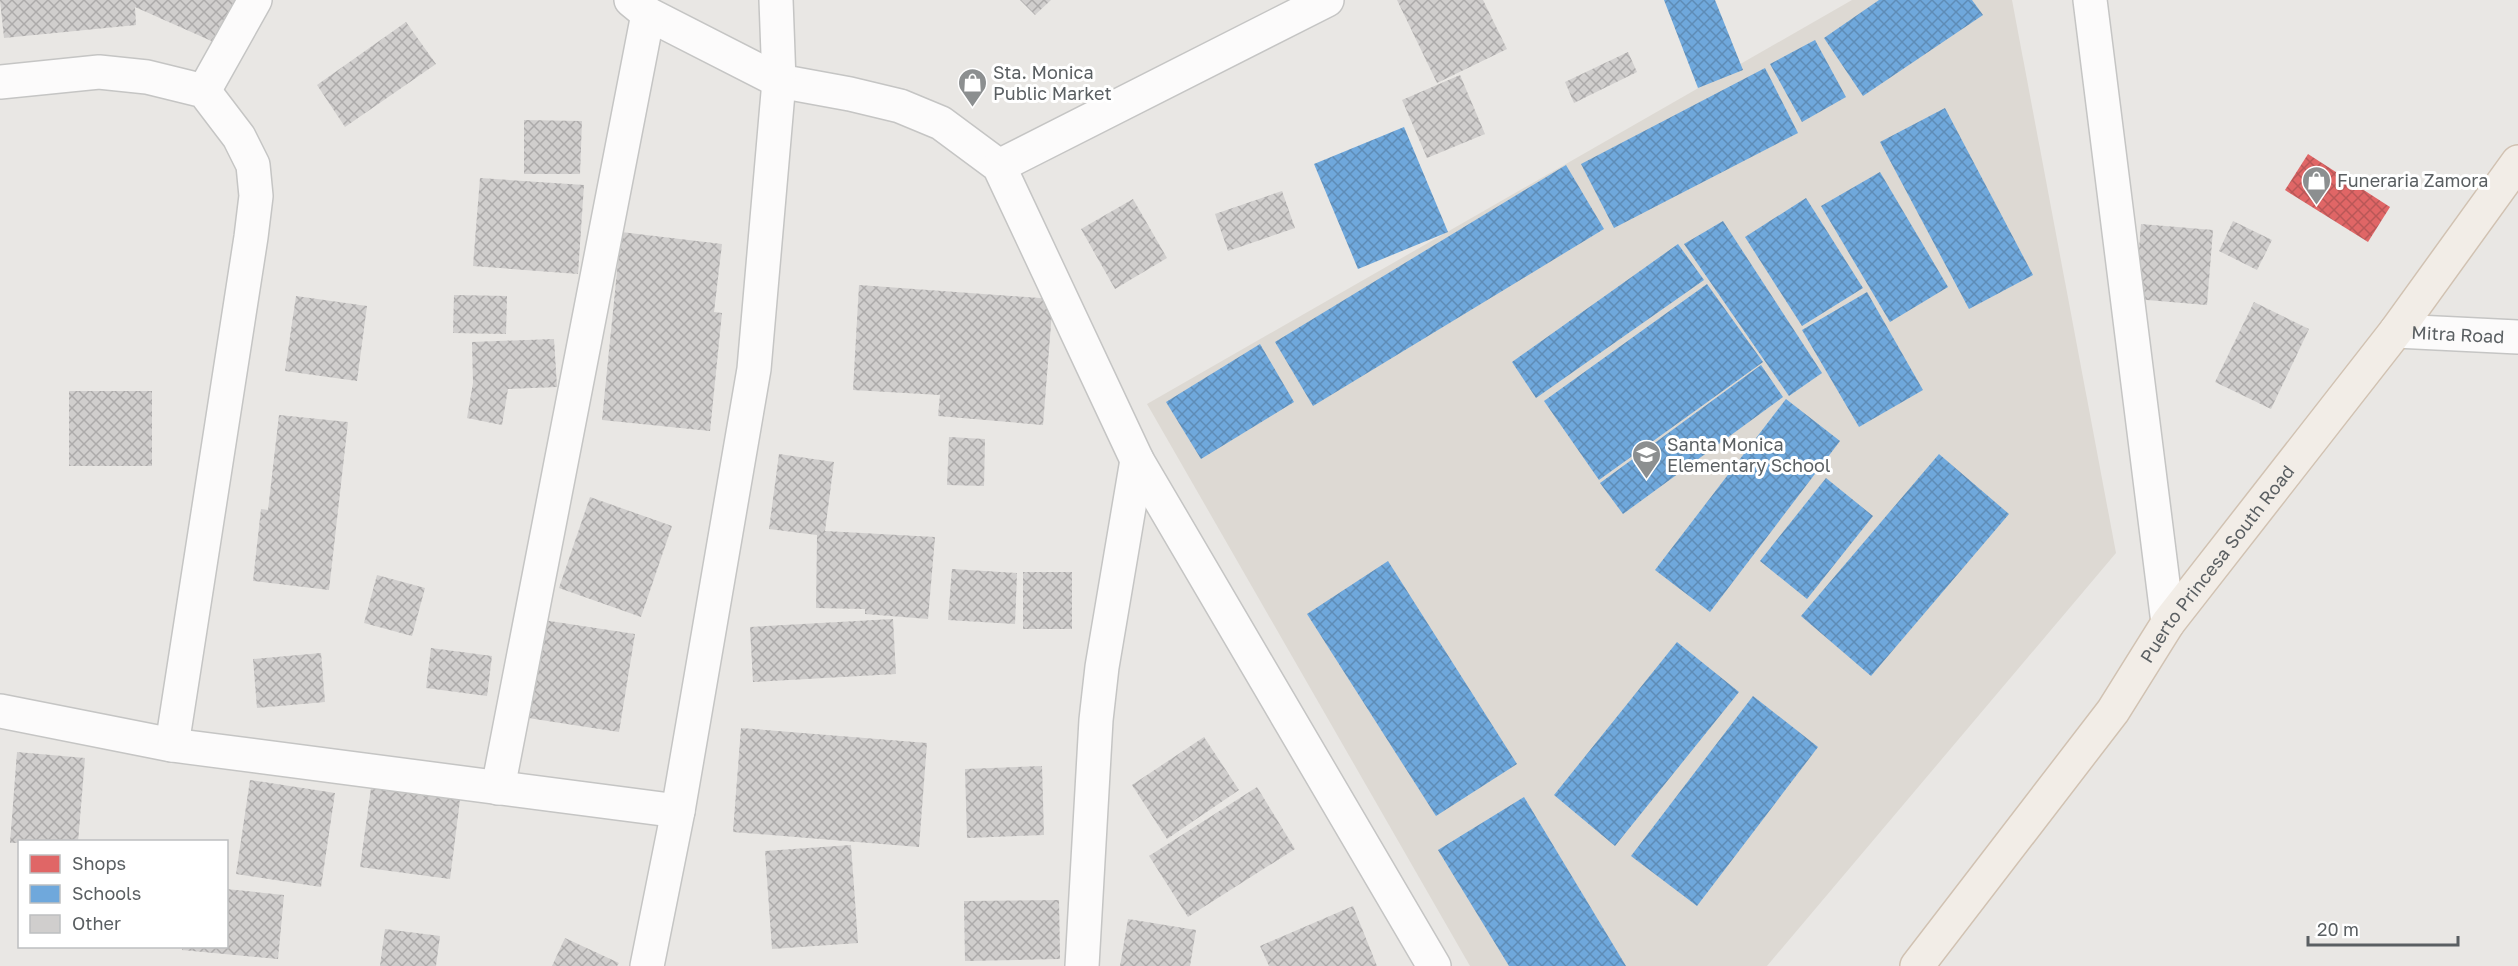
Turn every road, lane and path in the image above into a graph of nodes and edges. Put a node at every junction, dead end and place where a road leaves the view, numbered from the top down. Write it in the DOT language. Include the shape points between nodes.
graph roads {
  1 [pos="255,0"];
  2 [pos="776,0"];
  3 [pos="1327,0"];
  4 [pos="2090,0"];
  5 [pos="639,7"];
  6 [pos="779,81"];
  7 [pos="0,82"];
  8 [pos="204,91"];
  9 [pos="2518,162"];
  10 [pos="999,166"];
  11 [pos="2396,331"];
  12 [pos="2518,337"];
  13 [pos="1137,460"];
  14 [pos="2168,622"];
  15 [pos="0,711"];
  16 [pos="172,745"];
  17 [pos="498,788"];
  18 [pos="678,811"];
  19 [pos="647,966"];
  20 [pos="1082,966"];
  21 [pos="1434,966"];
  22 [pos="1917,966"];
  1 -- 8 [label="street"];
  2 -- 6 [label="street"];
  3 -- 10 [label="street"];
  4 -- 14 [label="street"];
  5 -- 6 [label="street"];
  5 -- 17 [label="street"];
  6 -- 10 [label="street" via="900,106 941,123"];
  6 -- 18 [label="street" via="754,369"];
  7 -- 8 [label="street" via="99,72 147,77"];
  8 -- 16 [label="street" via="239,137 253,165 256,196"];
  9 -- 11 [label="main road, Puerto Princesa South Road"];
  10 -- 13 [label="street"];
  11 -- 12 [label="street, Mitra Road"];
  11 -- 14 [label="main road, Puerto Princesa South Road"];
  13 -- 20 [label="street" via="1096,720"];
  13 -- 21 [label="street"];
  14 -- 22 [label="main road, Puerto Princesa South Road" via="2113,711"];
  15 -- 16 [label="street"];
  16 -- 17 [label="street"];
  17 -- 18 [label="street"];
  18 -- 19 [label="street"];
}
